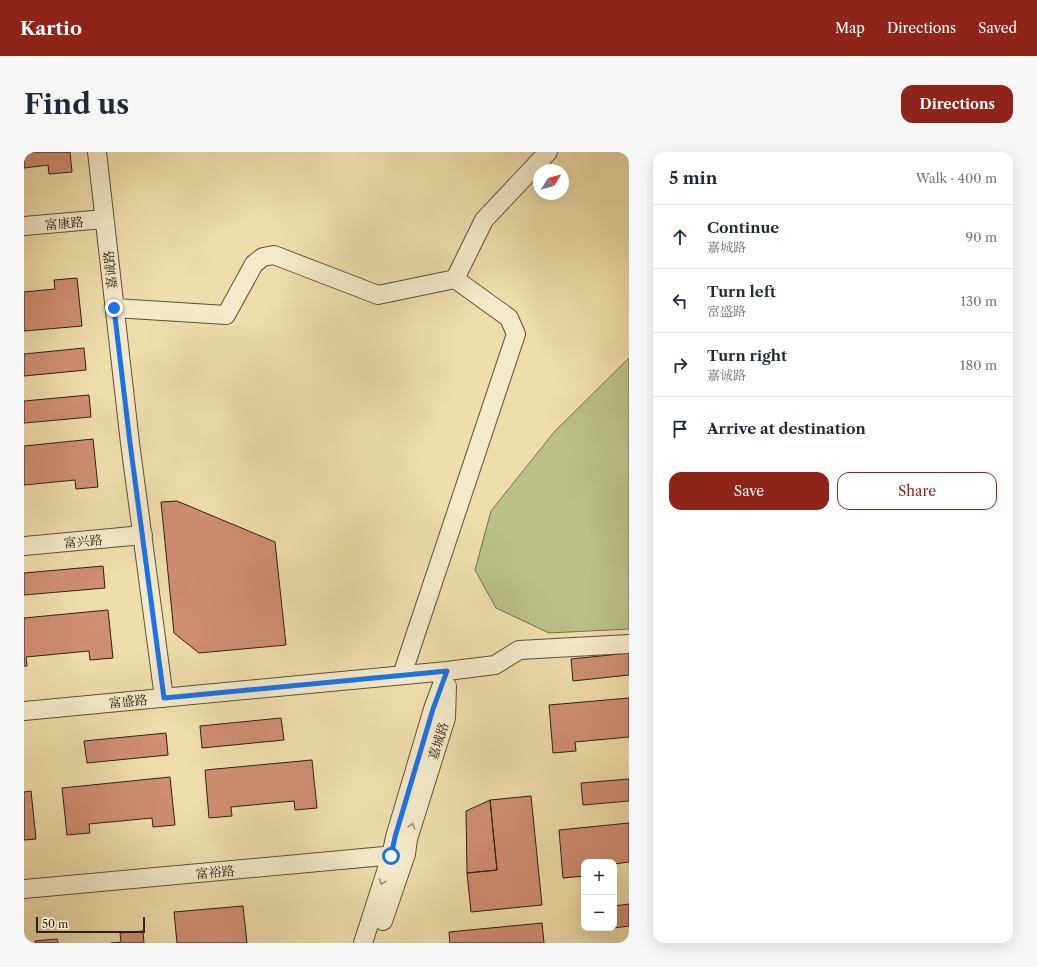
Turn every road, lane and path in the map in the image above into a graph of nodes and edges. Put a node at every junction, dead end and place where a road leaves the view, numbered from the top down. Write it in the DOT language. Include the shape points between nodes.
graph roads {
  1 [pos="97,152"];
  2 [pos="548,152"];
  3 [pos="104,219"];
  4 [pos="24,226"];
  5 [pos="454,280"];
  6 [pos="114,308"];
  7 [pos="143,535"];
  8 [pos="24,546"];
  9 [pos="629,644"];
  10 [pos="447,671"];
  11 [pos="402,675"];
  12 [pos="164,698"];
  13 [pos="24,711"];
  14 [pos="398,855"];
  15 [pos="24,889"];
  16 [pos="363,943"];
  17 [pos="376,943"];
  1 -- 3 [label="street, 嘉诚路"];
  2 -- 5 [label="street" via="484,220"];
  3 -- 4 [label="street, 富康路"];
  3 -- 6 [label="street, 嘉诚路"];
  5 -- 6 [label="street" via="378,295 274,255 263,257 254,264 226,315"];
  5 -- 11 [label="street" via="509,318 516,334"];
  6 -- 7 [label="street, 嘉诚路"];
  7 -- 8 [label="street, 富兴路"];
  7 -- 12 [label="street, 嘉诚路"];
  9 -- 10 [label="street, 富盛路" via="520,650 496,665"];
  10 -- 11 [label="street, 富盛路"];
  10 -- 14 [label="street, 嘉城路" via="433,709 395,837"];
  11 -- 12 [label="street, 富盛路"];
  12 -- 13 [label="street, 富盛路"];
  14 -- 15 [label="street, 富裕路"];
  14 -- 16 [label="street, 嘉城路, one-way"];
  14 -- 17 [label="street, 嘉城路"];
}
